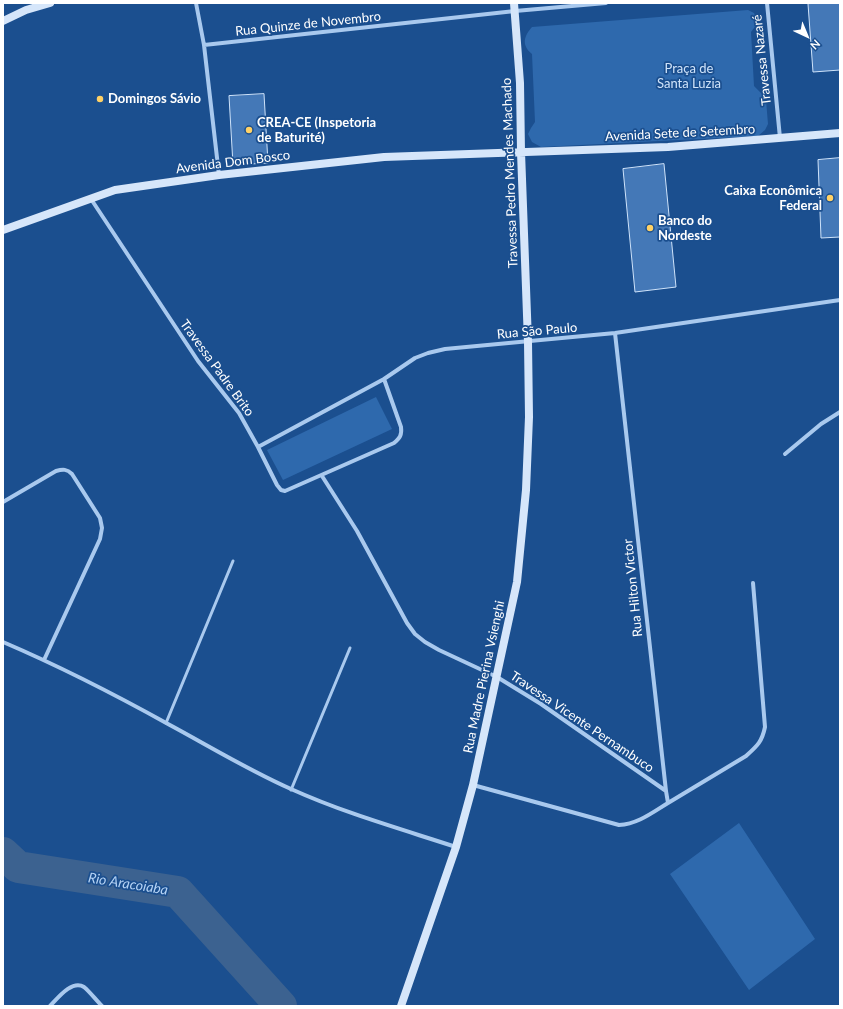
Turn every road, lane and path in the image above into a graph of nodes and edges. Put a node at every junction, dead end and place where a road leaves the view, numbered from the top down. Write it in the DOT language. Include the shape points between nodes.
graph roads {
  1 [pos="50,3"];
  2 [pos="196,3"];
  3 [pos="606,3"];
  4 [pos="767,3"];
  5 [pos="515,7"];
  6 [pos="3,21"];
  7 [pos="204,45"];
  8 [pos="840,133"];
  9 [pos="780,139"];
  10 [pos="521,152"];
  11 [pos="219,175"];
  12 [pos="90,199"];
  13 [pos="3,230"];
  14 [pos="840,300"];
  15 [pos="615,333"];
  16 [pos="528,342"];
  17 [pos="384,379"];
  18 [pos="840,412"];
  19 [pos="258,447"];
  20 [pos="786,454"];
  21 [pos="322,476"];
  22 [pos="3,502"];
  23 [pos="233,561"];
  24 [pos="753,583"];
  25 [pos="3,642"];
  26 [pos="350,648"];
  27 [pos="44,660"];
  28 [pos="497,676"];
  29 [pos="166,723"];
  30 [pos="473,785"];
  31 [pos="291,790"];
  32 [pos="666,791"];
  33 [pos="668,803"];
  34 [pos="456,847"];
  35 [pos="50,1006"];
  36 [pos="102,1006"];
  37 [pos="401,1006"];
  1 -- 6 [label="street" via="26,10"];
  2 -- 7 [label="street"];
  3 -- 5 [label="street, Rua Quinze de Novembro"];
  4 -- 9 [label="street, Travessa Nazaré"];
  5 -- 7 [label="street, Rua Quinze de Novembro"];
  5 -- 10 [label="street, Travessa Pedro Mendes Machado"];
  7 -- 11 [label="street"];
  8 -- 9 [label="street, Avenida Sete de Setembro"];
  9 -- 10 [label="street, Avenida Sete de Setembro" via="668,147"];
  10 -- 11 [label="street, Avenida Dom Bosco" via="384,157"];
  10 -- 16 [label="street, Travessa Pedro Mendes Machado"];
  11 -- 12 [label="street, Avenida Dom Bosco" via="129,187"];
  12 -- 13 [label="street, Avenida Dom Bosco"];
  12 -- 19 [label="street, Travessa Padre Brito" via="198,361 239,413"];
  14 -- 15 [label="street, Rua São Paulo"];
  15 -- 16 [label="street, Rua São Paulo"];
  15 -- 32 [label="street, Rua Hilton Victor"];
  16 -- 17 [label="street, Rua São Paulo" via="428,352"];
  16 -- 28 [label="street, Rua Madre Pierina Vsienghi" via="526,490 517,582"];
  17 -- 19 [label="street, Rua São Paulo"];
  17 -- 21 [label="street, Travessa Padre Brito" via="401,427 402,434 399,439 394,444"];
  18 -- 20 [label="street" via="821,424"];
  19 -- 21 [label="street, Travessa Padre Brito" via="281,490 285,491"];
  21 -- 28 [label="street, Travessa Vicente Pernambuco" via="357,531 406,623 415,634 439,650"];
  22 -- 27 [label="street" via="63,469 72,474 100,518 100,539"];
  23 -- 29 [label="lane"];
  24 -- 33 [label="street" via="765,726 762,738 756,748 746,756"];
  25 -- 27 [label="street"];
  26 -- 31 [label="lane"];
  27 -- 29 [label="street"];
  28 -- 30 [label="street, Rua Madre Pierina Vsienghi"];
  28 -- 32 [label="street, Travessa Vicente Pernambuco"];
  29 -- 31 [label="street"];
  30 -- 33 [label="street" via="619,825 637,822"];
  30 -- 34 [label="street, Rua Madre Pierina Vsienghi"];
  31 -- 34 [label="street"];
  32 -- 33 [label="street, Rua Hilton Victor"];
  34 -- 37 [label="street, Rua Madre Pierina Vsienghi"];
  35 -- 36 [label="street" via="69,988 80,985"];
}
